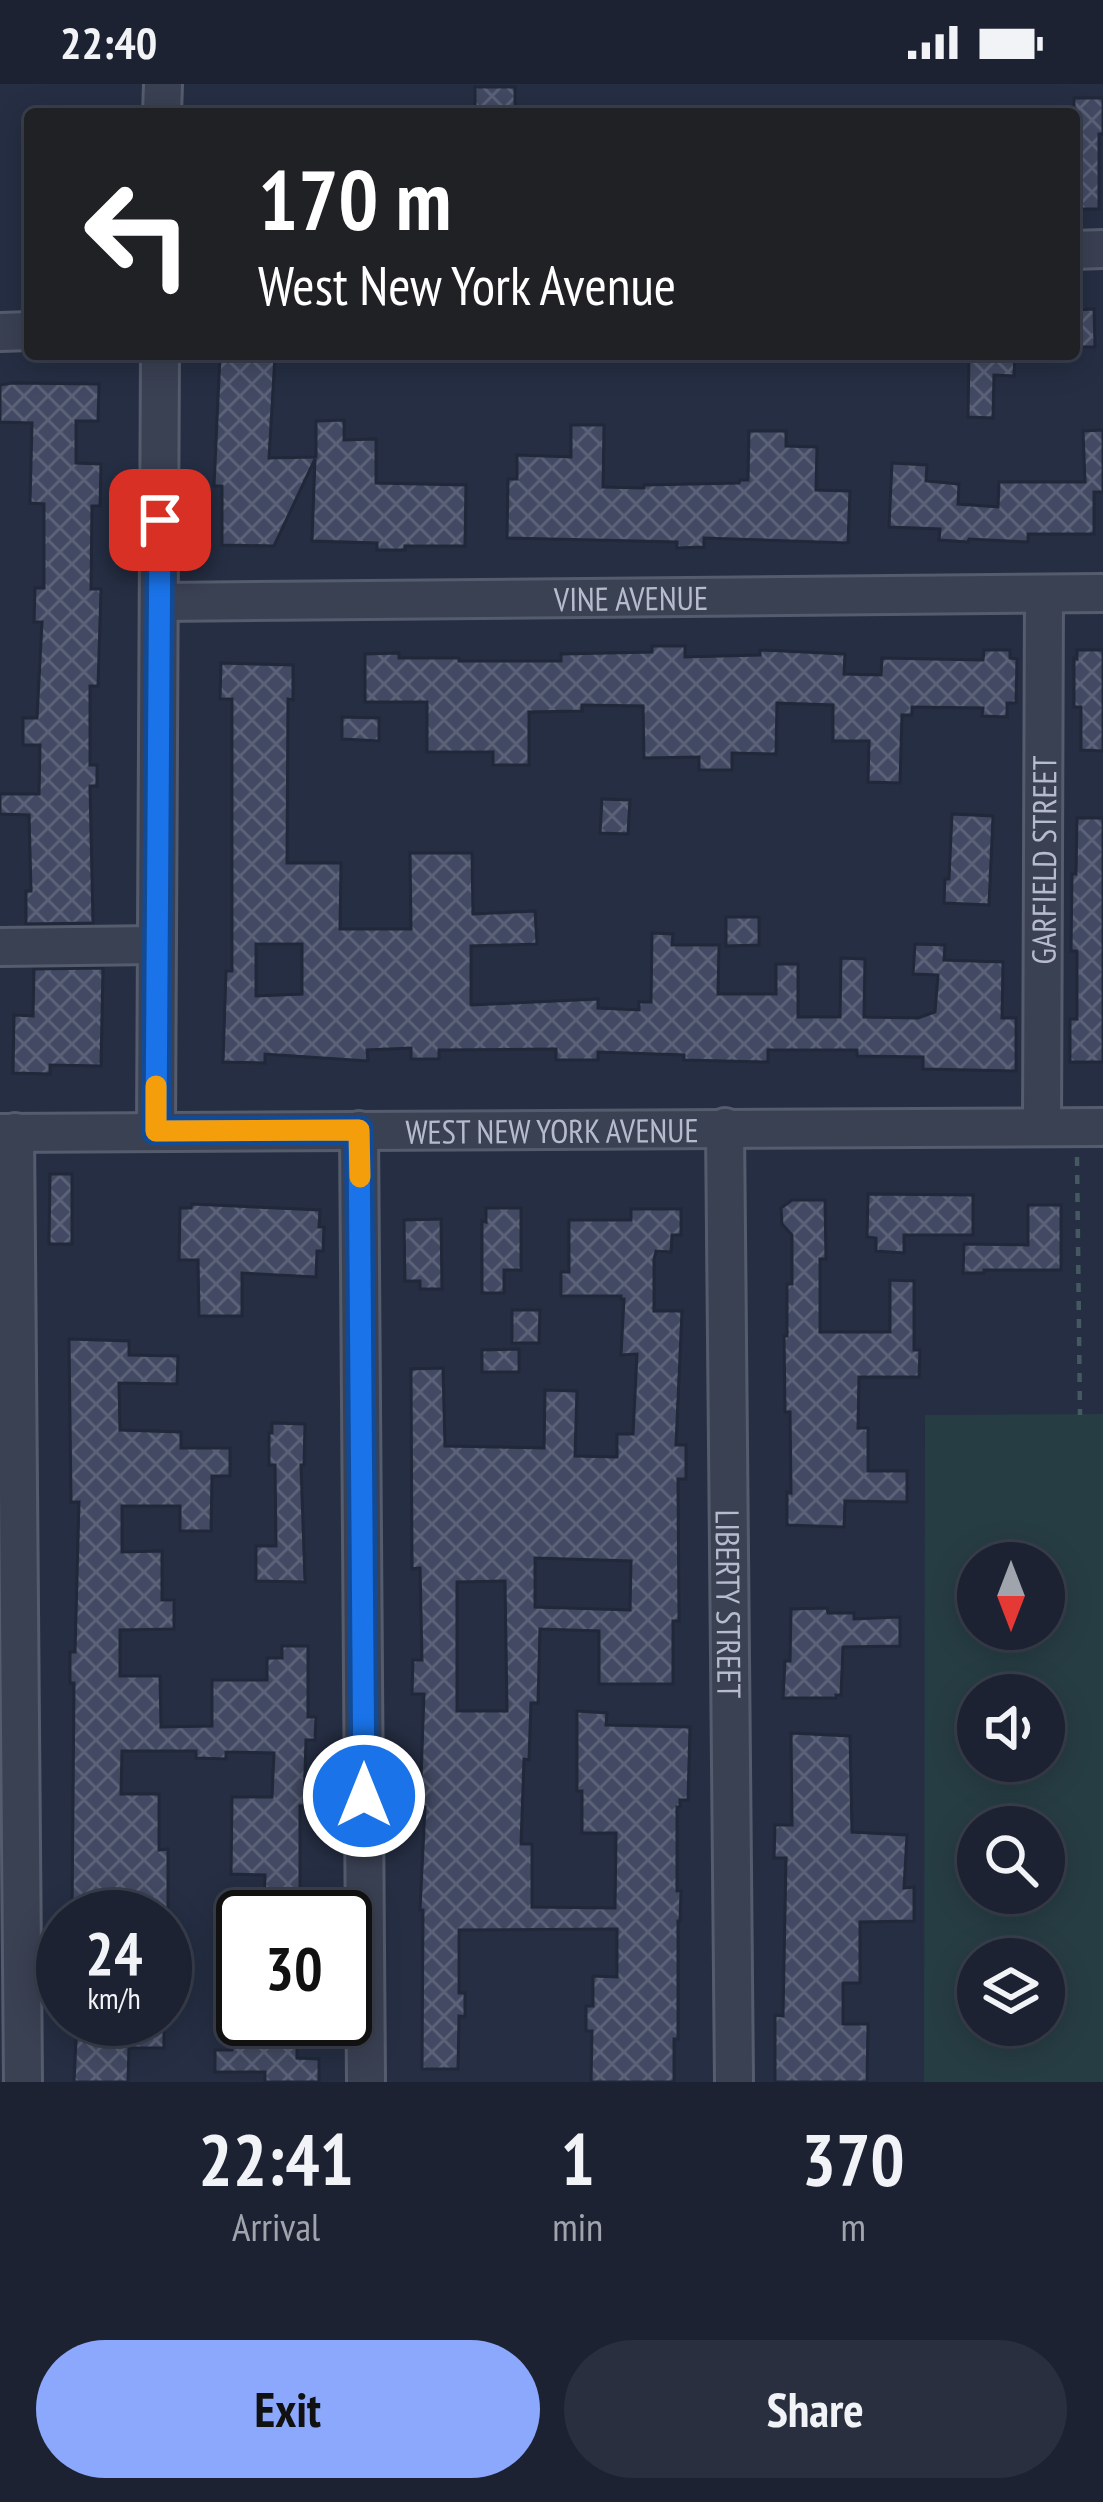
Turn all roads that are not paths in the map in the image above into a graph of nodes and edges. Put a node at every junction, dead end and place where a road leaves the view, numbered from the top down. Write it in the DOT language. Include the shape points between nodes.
graph roads {
  1 [pos="160,360"];
  2 [pos="1103,593"];
  3 [pos="1044,594"];
  4 [pos="160,602"];
  5 [pos="157,945"];
  6 [pos="0,946"];
  7 [pos="725,1127"];
  8 [pos="1074,1127"];
  9 [pos="359,1130"];
  10 [pos="156,1131"];
  11 [pos="8,1132"];
  12 [pos="23,2082"];
  13 [pos="366,2082"];
  14 [pos="734,2082"];
  1 -- 4 [label="street"];
  2 -- 3 [label="street, VINE AVENUE"];
  3 -- 4 [label="street, VINE AVENUE"];
  3 -- 8 [label="street, GARFIELD STREET"];
  4 -- 5 [label="street"];
  5 -- 6 [label="street"];
  5 -- 10 [label="street"];
  7 -- 8 [label="street, WEST NEW YORK AVENUE"];
  7 -- 9 [label="street, WEST NEW YORK AVENUE"];
  7 -- 14 [label="street, LIBERTY STREET"];
  9 -- 10 [label="street, WEST NEW YORK AVENUE"];
  9 -- 13 [label="street"];
  10 -- 11 [label="street, WEST NEW YORK AVENUE"];
  11 -- 12 [label="street"];
}
